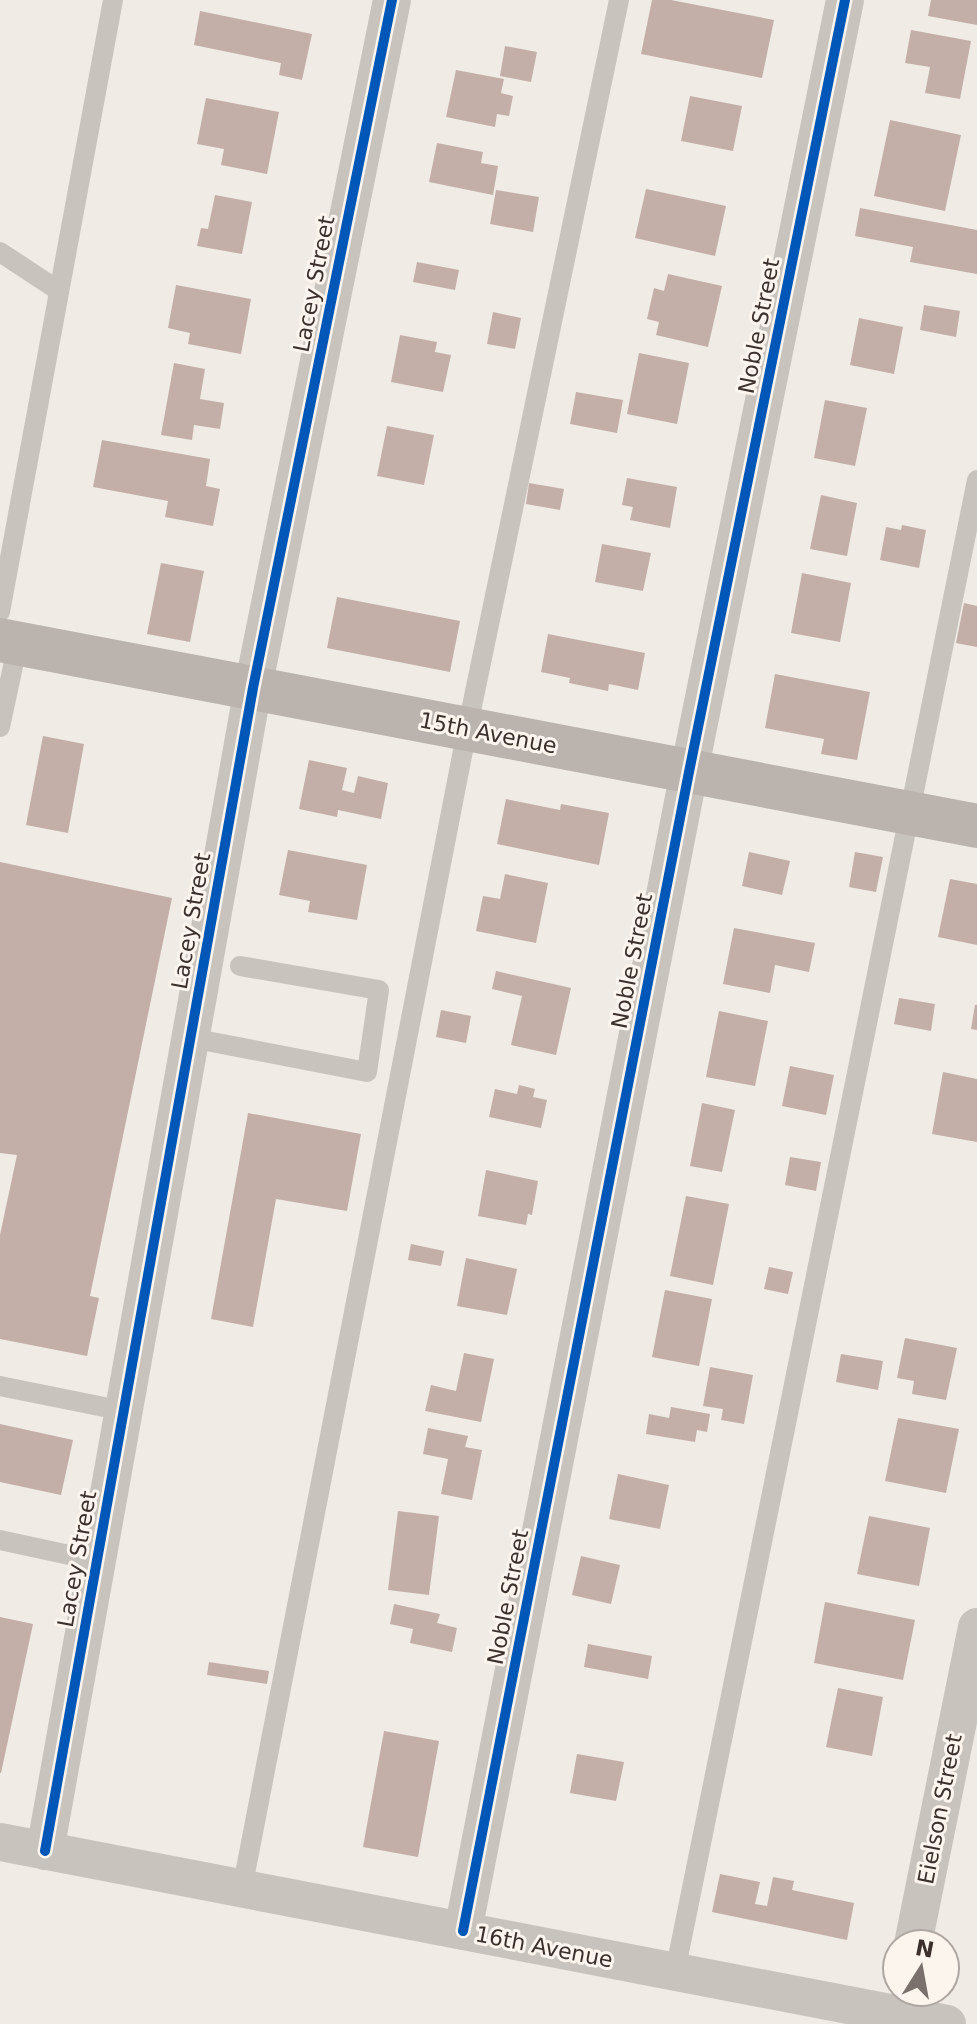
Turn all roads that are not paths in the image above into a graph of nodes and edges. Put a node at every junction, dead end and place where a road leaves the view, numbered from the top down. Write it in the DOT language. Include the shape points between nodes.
graph roads {
  1 [pos="113,0"];
  2 [pos="392,0"];
  3 [pos="619,0"];
  4 [pos="845,0"];
  5 [pos="0,252"];
  6 [pos="59,291"];
  7 [pos="977,480"];
  8 [pos="6,632"];
  9 [pos="253,688"];
  10 [pos="0,727"];
  11 [pos="467,730"];
  12 [pos="689,772"];
  13 [pos="909,813"];
  14 [pos="977,826"];
  15 [pos="240,966"];
  16 [pos="191,1038"];
  17 [pos="0,1386"];
  18 [pos="124,1411"];
  19 [pos="0,1540"];
  20 [pos="97,1561"];
  21 [pos="977,1627"];
  22 [pos="0,1842"];
  23 [pos="45,1851"];
  24 [pos="242,1889"];
  25 [pos="916,1928"];
  26 [pos="463,1931"];
  27 [pos="675,1972"];
  28 [pos="881,2000"];
  29 [pos="912,2008"];
  30 [pos="947,2024"];
  1 -- 6 [label="lane"];
  2 -- 9 [label="street, Lacey Street"];
  3 -- 11 [label="lane"];
  4 -- 12 [label="street, Noble Street"];
  5 -- 6 [label="lane"];
  6 -- 8 [label="lane"];
  7 -- 13 [label="lane"];
  8 -- 9 [label="street, 15th Avenue"];
  8 -- 10 [label="lane"];
  9 -- 11 [label="street, 15th Avenue"];
  9 -- 16 [label="street, Lacey Street"];
  11 -- 12 [label="street, 15th Avenue"];
  11 -- 24 [label="lane"];
  12 -- 13 [label="street, 15th Avenue"];
  12 -- 26 [label="street, Noble Street"];
  13 -- 14 [label="street, 15th Avenue"];
  13 -- 27 [label="lane"];
  15 -- 16 [label="lane" via="379,990 367,1072"];
  16 -- 18 [label="street, Lacey Street"];
  17 -- 18 [label="lane"];
  18 -- 20 [label="street, Lacey Street"];
  19 -- 20 [label="lane"];
  20 -- 23 [label="street, Lacey Street"];
  21 -- 25 [label="street, Eielson Street"];
  22 -- 23 [label="street, 16th Avenue"];
  23 -- 24 [label="street, 16th Avenue"];
  24 -- 26 [label="street, 16th Avenue"];
  26 -- 27 [label="street, 16th Avenue"];
  27 -- 28 [label="street, 16th Avenue"];
  29 -- 30 [label="street, 16th Avenue"];
}
